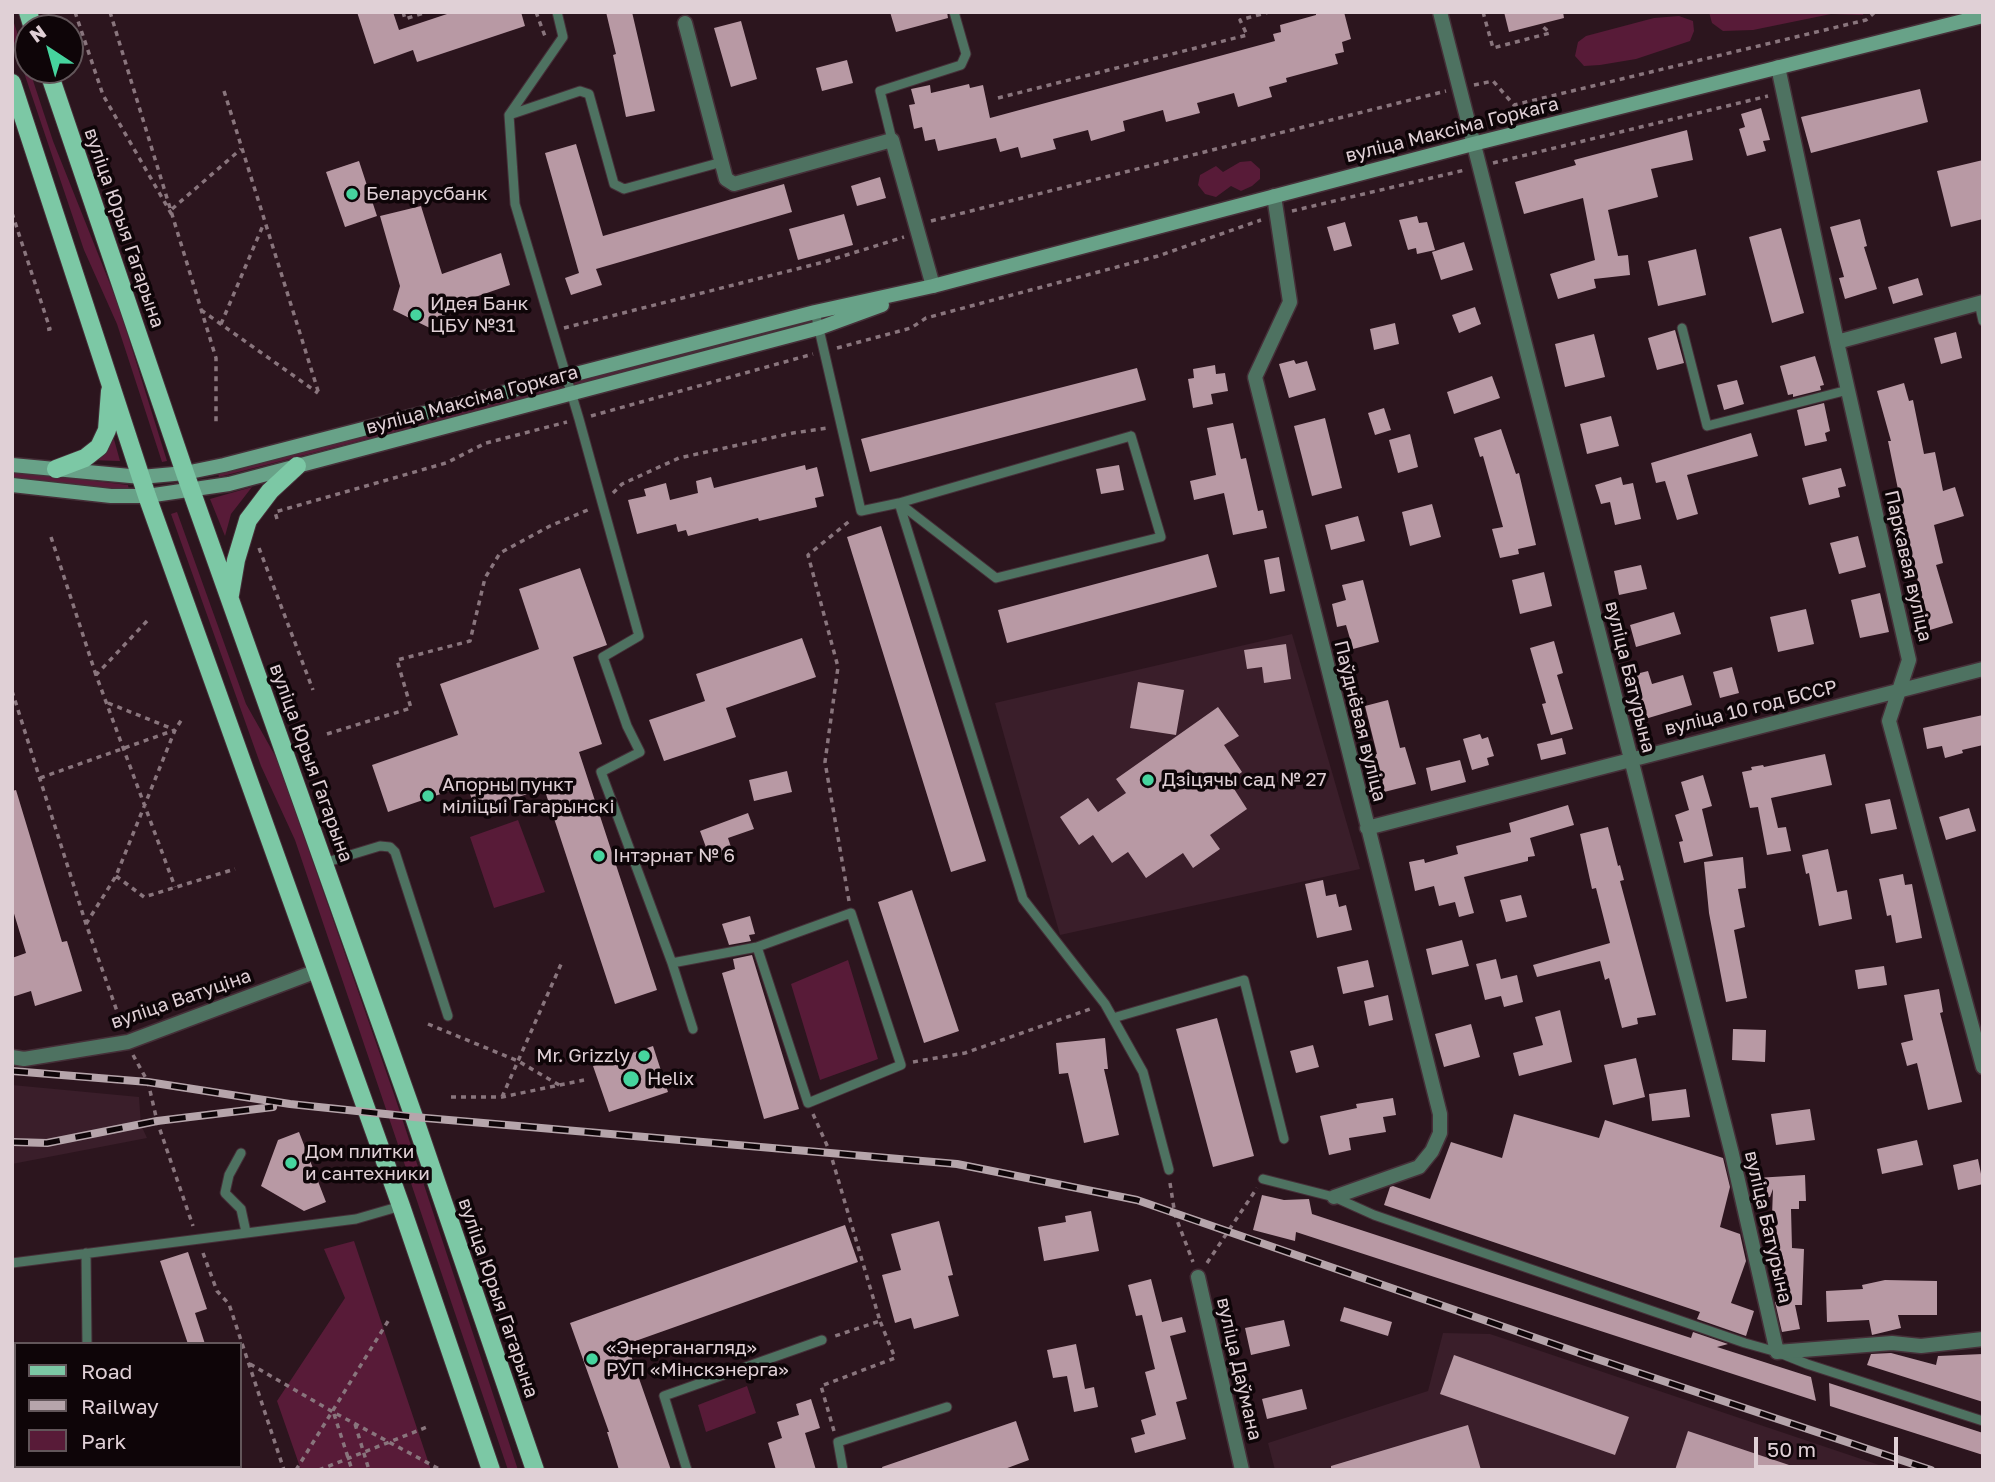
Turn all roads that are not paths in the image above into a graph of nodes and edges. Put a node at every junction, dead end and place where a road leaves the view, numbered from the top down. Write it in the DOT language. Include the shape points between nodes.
graph roads {
  1 [pos="557,12"];
  2 [pos="954,12"];
  3 [pos="1440,12"];
  4 [pos="1983,16"];
  5 [pos="685,23"];
  6 [pos="1778,67"];
  7 [pos="12,83"];
  8 [pos="53,84"];
  9 [pos="509,115"];
  10 [pos="892,139"];
  11 [pos="1473,144"];
  12 [pos="722,162"];
  13 [pos="1275,196"];
  14 [pos="933,286"];
  15 [pos="1981,303"];
  16 [pos="816,312"];
  17 [pos="1983,321"];
  18 [pos="819,328"];
  19 [pos="1682,328"];
  20 [pos="1837,342"];
  21 [pos="565,377"];
  22 [pos="110,384"];
  23 [pos="1848,390"];
  24 [pos="571,394"];
  25 [pos="12,465"];
  26 [pos="297,466"];
  27 [pos="56,469"];
  28 [pos="185,473"];
  29 [pos="141,477"];
  30 [pos="12,485"];
  31 [pos="191,491"];
  32 [pos="147,496"];
  33 [pos="899,503"];
  34 [pos="230,598"];
  35 [pos="1983,669"];
  36 [pos="1900,690"];
  37 [pos="1631,759"];
  38 [pos="1367,828"];
  39 [pos="324,863"];
  40 [pos="757,947"];
  41 [pos="672,963"];
  42 [pos="317,971"];
  43 [pos="448,1016"];
  44 [pos="1113,1018"];
  45 [pos="693,1029"];
  46 [pos="12,1057"];
  47 [pos="1983,1067"];
  48 [pos="1284,1139"];
  49 [pos="241,1153"];
  50 [pos="1169,1170"];
  51 [pos="1263,1180"];
  52 [pos="1334,1197"];
  53 [pos="401,1206"];
  54 [pos="246,1232"];
  55 [pos="86,1253"];
  56 [pos="12,1263"];
  57 [pos="1198,1277"];
  58 [pos="1983,1339"];
  59 [pos="822,1340"];
  60 [pos="87,1342"];
  61 [pos="1777,1352"];
  62 [pos="947,1407"];
  63 [pos="1983,1421"];
  64 [pos="491,1470"];
  65 [pos="535,1470"];
  66 [pos="687,1470"];
  67 [pos="843,1470"];
  68 [pos="1242,1470"];
  1 -- 9 [label="lane" via="563,37"];
  2 -- 10 [label="lane" via="966,54 961,65 880,91"];
  3 -- 11 [label="street, вуліца Батурына"];
  4 -- 6 [label="street, вуліца Максіма Горкага"];
  5 -- 12 [label="street"];
  6 -- 11 [label="street, вуліца Максіма Горкага"];
  6 -- 20 [label="street, Паркавая вуліца"];
  7 -- 22 [label="main road"];
  8 -- 28 [label="main road, вуліца Юрыя Гагарына"];
  9 -- 12 [label="lane" via="580,91 589,94 614,184 624,189"];
  9 -- 21 [label="lane" via="515,204"];
  10 -- 12 [label="street" via="734,184 726,179"];
  10 -- 14 [label="street"];
  11 -- 13 [label="street, вуліца Максіма Горкага"];
  11 -- 37 [label="street, вуліца Батурына"];
  13 -- 14 [label="street, вуліца Максіма Горкага"];
  13 -- 38 [label="street, Паўднёвая вуліца" via="1290,302 1255,377"];
  14 -- 16 [label="street, вуліца Максіма Горкага"];
  14 -- 18 [label="street, вуліца Максіма Горкага"];
  15 -- 17 [label="lane"];
  15 -- 20 [label="street"];
  16 -- 18 [label="lane"];
  16 -- 21 [label="street, вуліца Максіма Горкага"];
  18 -- 24 [label="street, вуліца Максіма Горкага"];
  18 -- 33 [label="lane" via="861,511"];
  19 -- 23 [label="lane" via="1707,426"];
  20 -- 23 [label="street, Паркавая вуліца"];
  21 -- 24 [label="lane"];
  21 -- 28 [label="street, вуліца Максіма Горкага"];
  22 -- 27 [label="main road" via="107,430 99,447"];
  22 -- 29 [label="main road"];
  23 -- 36 [label="street, Паркавая вуліца" via="1909,660"];
  24 -- 26 [label="street, вуліца Максіма Горкага"];
  24 -- 41 [label="lane" via="639,636 603,657 640,752 601,772"];
  25 -- 27 [label="street, вуліца Максіма Горкага"];
  26 -- 31 [label="street, вуліца Максіма Горкага"];
  26 -- 34 [label="main road" via="248,520"];
  27 -- 29 [label="street, вуліца Максіма Горкага"];
  28 -- 29 [label="street, вуліца Максіма Горкага"];
  28 -- 31 [label="main road, вуліца Юрыя Гагарына"];
  29 -- 32 [label="main road"];
  30 -- 32 [label="street, вуліца Максіма Горкага"];
  31 -- 32 [label="street, вуліца Максіма Горкага"];
  31 -- 34 [label="main road, вуліца Юрыя Гагарына"];
  32 -- 42 [label="main road"];
  33 -- 33 [label="lane" via="996,578 1161,537 1131,436"];
  33 -- 44 [label="lane" via="1023,899"];
  34 -- 39 [label="main road, вуліца Юрыя Гагарына"];
  35 -- 36 [label="street, вуліца 10 год БССР"];
  36 -- 37 [label="street, вуліца 10 год БССР"];
  36 -- 47 [label="street, Паркавая вуліца" via="1889,722"];
  37 -- 38 [label="street, вуліца 10 год БССР"];
  37 -- 61 [label="street, вуліца Батурына" via="1732,1154"];
  38 -- 52 [label="street, Паўднёвая вуліца" via="1440,1114 1440,1133 1419,1167"];
  39 -- 43 [label="lane" via="380,846 395,852"];
  39 -- 65 [label="main road, вуліца Юрыя Гагарына"];
  40 -- 40 [label="lane" via="808,1103 901,1065 851,913"];
  40 -- 41 [label="lane"];
  41 -- 45 [label="lane"];
  42 -- 46 [label="street, вуліца Ватуціна" via="128,1042 24,1059"];
  42 -- 53 [label="main road"];
  44 -- 48 [label="lane" via="1244,980"];
  44 -- 50 [label="lane" via="1143,1072"];
  49 -- 54 [label="lane" via="225,1193 241,1209"];
  51 -- 52 [label="lane"];
  52 -- 61 [label="lane" via="1374,1215"];
  53 -- 54 [label="lane" via="356,1219"];
  53 -- 64 [label="main road"];
  54 -- 55 [label="lane"];
  55 -- 56 [label="lane"];
  55 -- 60 [label="lane"];
  57 -- 68 [label="street, вуліца Даўмана"];
  58 -- 61 [label="street"];
  59 -- 66 [label="lane" via="664,1396"];
  61 -- 63 [label="lane"];
  62 -- 67 [label="lane" via="838,1442"];
}
